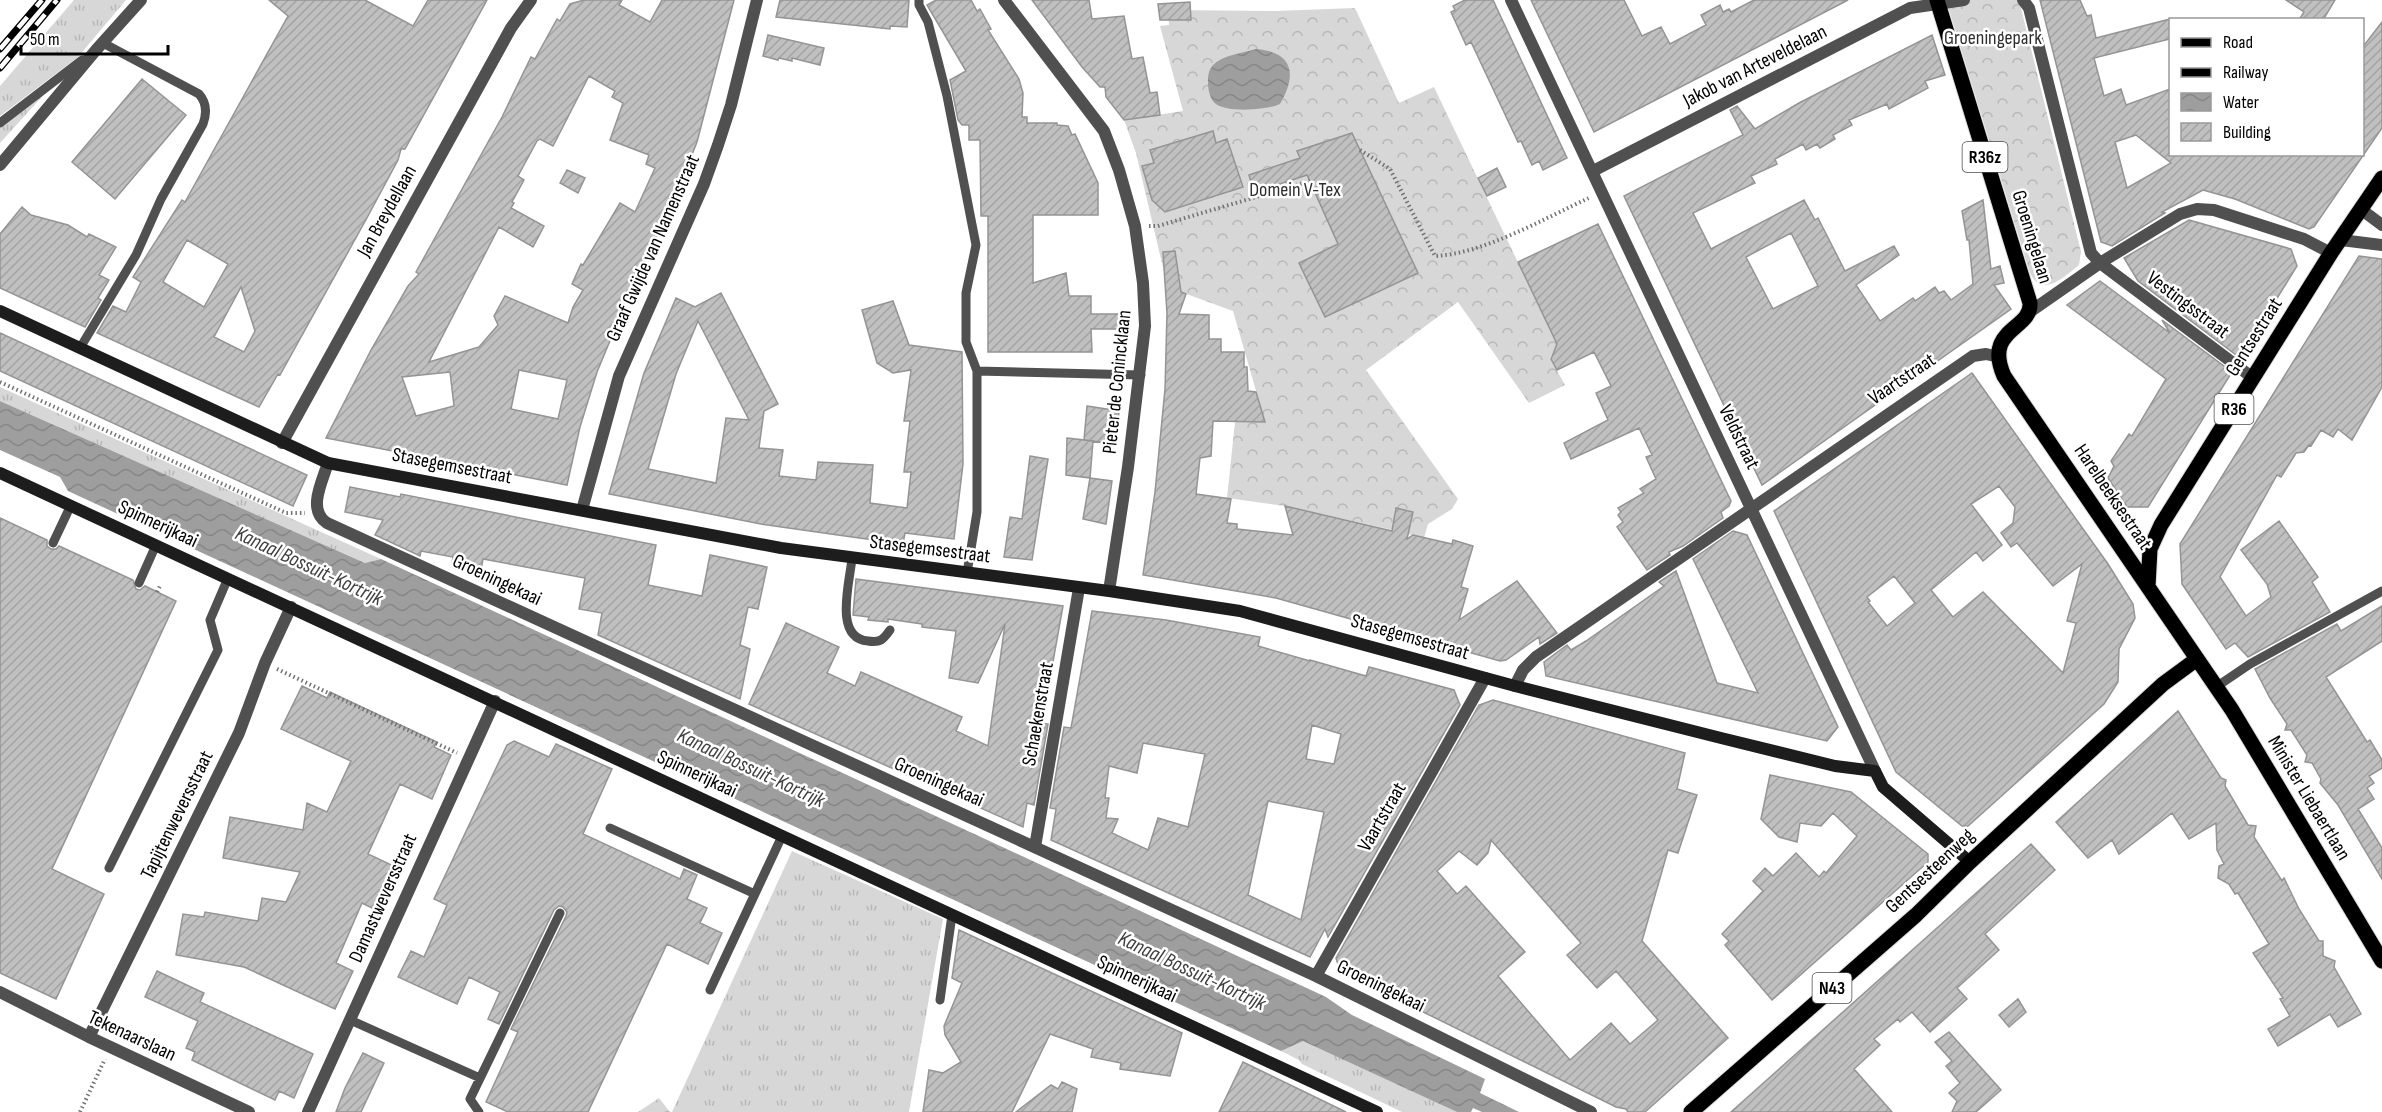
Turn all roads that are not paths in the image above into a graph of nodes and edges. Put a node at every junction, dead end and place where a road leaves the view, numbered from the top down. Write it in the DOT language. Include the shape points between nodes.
graph roads {
  1 [pos="141,0"];
  2 [pos="531,0"];
  3 [pos="757,0"];
  4 [pos="919,0"];
  5 [pos="1004,0"];
  6 [pos="1511,0"];
  7 [pos="1964,0"];
  8 [pos="2024,0"];
  9 [pos="1938,2"];
  10 [pos="100,46"];
  11 [pos="0,123"];
  12 [pos="0,165"];
  13 [pos="1593,171"];
  14 [pos="2382,178"];
  15 [pos="2362,210"];
  16 [pos="2382,225"];
  17 [pos="2382,245"];
  18 [pos="2336,247"];
  19 [pos="2100,263"];
  20 [pos="0,311"];
  21 [pos="2031,311"];
  22 [pos="80,348"];
  23 [pos="1999,357"];
  24 [pos="977,371"];
  25 [pos="1141,375"];
  26 [pos="2253,378"];
  27 [pos="282,443"];
  28 [pos="328,463"];
  29 [pos="0,472"];
  30 [pos="71,505"];
  31 [pos="1751,507"];
  32 [pos="582,510"];
  33 [pos="53,543"];
  34 [pos="156,545"];
  35 [pos="852,558"];
  36 [pos="966,573"];
  37 [pos="228,578"];
  38 [pos="139,583"];
  39 [pos="2148,586"];
  40 [pos="1079,588"];
  41 [pos="1108,591"];
  42 [pos="2382,591"];
  43 [pos="291,607"];
  44 [pos="890,630"];
  45 [pos="2197,659"];
  46 [pos="1485,678"];
  47 [pos="1515,686"];
  48 [pos="2216,687"];
  49 [pos="495,701"];
  50 [pos="1875,771"];
  51 [pos="610,828"];
  52 [pos="782,836"];
  53 [pos="1035,847"];
  54 [pos="1970,862"];
  55 [pos="109,868"];
  56 [pos="755,894"];
  57 [pos="560,913"];
  58 [pos="950,914"];
  59 [pos="2382,961"];
  60 [pos="1316,976"];
  61 [pos="710,990"];
  62 [pos="0,992"];
  63 [pos="940,1000"];
  64 [pos="350,1020"];
  65 [pos="89,1037"];
  66 [pos="480,1078"];
  67 [pos="249,1112"];
  68 [pos="308,1112"];
  69 [pos="479,1112"];
  70 [pos="1377,1112"];
  71 [pos="1591,1112"];
  72 [pos="1691,1112"];
  1 -- 10 [label="street"];
  2 -- 27 [label="street, Jan Breydellaan" via="511,28"];
  3 -- 32 [label="street, Graaf Gwijde van Namenstraat" via="718,145 619,376"];
  4 -- 24 [label="lane" via="947,96 976,245 966,293 966,342"];
  5 -- 25 [label="street, Pieter de Conincklaan" via="1104,131 1119,170 1135,226 1143,283"];
  6 -- 13 [label="street, Veldstraat"];
  7 -- 9 [label="street"];
  8 -- 19 [label="street" via="2091,253"];
  9 -- 13 [label="street, Jakob van Arteveldelaan" via="1910,8"];
  9 -- 21 [label="main road, Groeningelaan / R36z"];
  10 -- 11 [label="lane"];
  10 -- 12 [label="street"];
  10 -- 22 [label="lane" via="199,94 206,113 136,255"];
  13 -- 31 [label="street, Veldstraat"];
  14 -- 15 [label="main road, R36"];
  15 -- 16 [label="street"];
  15 -- 18 [label="main road, R36"];
  17 -- 18 [label="street"];
  18 -- 19 [label="street" via="2214,210 2197,209 2180,214"];
  18 -- 26 [label="main road, Gentsestraat / R36"];
  19 -- 21 [label="street"];
  19 -- 26 [label="street, Vestingsstraat"];
  20 -- 22 [label="street, Stasegemsestraat"];
  21 -- 23 [label="main road" via="2004,338"];
  22 -- 27 [label="street, Stasegemsestraat"];
  23 -- 31 [label="street, Vaartstraat" via="1973,356"];
  23 -- 39 [label="main road, Harelbeeksestraat" via="2004,376"];
  24 -- 25 [label="lane"];
  24 -- 36 [label="lane" via="977,512"];
  25 -- 41 [label="street, Pieter de Conincklaan"];
  26 -- 39 [label="main road, Gentsestraat / R36" via="2157,531 2150,549"];
  27 -- 28 [label="street, Stasegemsestraat"];
  28 -- 32 [label="street, Stasegemsestraat"];
  28 -- 53 [label="street, Groeningekaai" via="317,498 317,513 323,521"];
  29 -- 30 [label="street, Spinnerijkaai"];
  30 -- 33 [label="lane"];
  30 -- 34 [label="street, Spinnerijkaai"];
  31 -- 47 [label="street, Vaartstraat" via="1536,657"];
  31 -- 50 [label="street, Veldstraat"];
  32 -- 35 [label="street, Stasegemsestraat"];
  34 -- 37 [label="street, Spinnerijkaai"];
  34 -- 38 [label="lane"];
  35 -- 36 [label="street, Stasegemsestraat"];
  35 -- 44 [label="lane" via="847,628 860,641 879,643"];
  36 -- 40 [label="street, Stasegemsestraat"];
  37 -- 43 [label="street, Spinnerijkaai"];
  37 -- 55 [label="lane" via="210,620 218,650"];
  39 -- 45 [label="main road, Harelbeeksestraat"];
  40 -- 41 [label="street, Stasegemsestraat"];
  40 -- 53 [label="street, Schaekenstraat"];
  41 -- 46 [label="street, Stasegemsestraat" via="1240,611"];
  42 -- 48 [label="lane"];
  43 -- 49 [label="street, Spinnerijkaai"];
  43 -- 65 [label="street, Tapijtenweversstraat" via="239,733"];
  45 -- 48 [label="main road, Minister Liebaertlaan"];
  45 -- 54 [label="main road, Gentsesteenweg / N43" via="2163,684"];
  46 -- 47 [label="street, Stasegemsestraat"];
  46 -- 60 [label="street, Vaartstraat"];
  47 -- 50 [label="street, Stasegemsestraat" via="1835,766"];
  48 -- 59 [label="main road, Minister Liebaertlaan"];
  49 -- 52 [label="street, Spinnerijkaai"];
  49 -- 64 [label="street, Damastweversstraat"];
  50 -- 54 [label="street, Veldstraat" via="1883,787"];
  51 -- 56 [label="lane"];
  52 -- 56 [label="lane"];
  52 -- 58 [label="street, Spinnerijkaai"];
  53 -- 60 [label="street, Groeningekaai"];
  54 -- 72 [label="main road, Gentsesteenweg / N43" via="1916,915"];
  56 -- 61 [label="lane"];
  57 -- 66 [label="lane"];
  58 -- 63 [label="lane"];
  58 -- 70 [label="street, Spinnerijkaai"];
  60 -- 71 [label="street, Groeningekaai"];
  62 -- 65 [label="street, Tekenaarslaan"];
  64 -- 66 [label="lane"];
  64 -- 68 [label="street, Damastweversstraat"];
  65 -- 67 [label="street, Tekenaarslaan"];
  66 -- 69 [label="lane" via="470,1099"];
}
